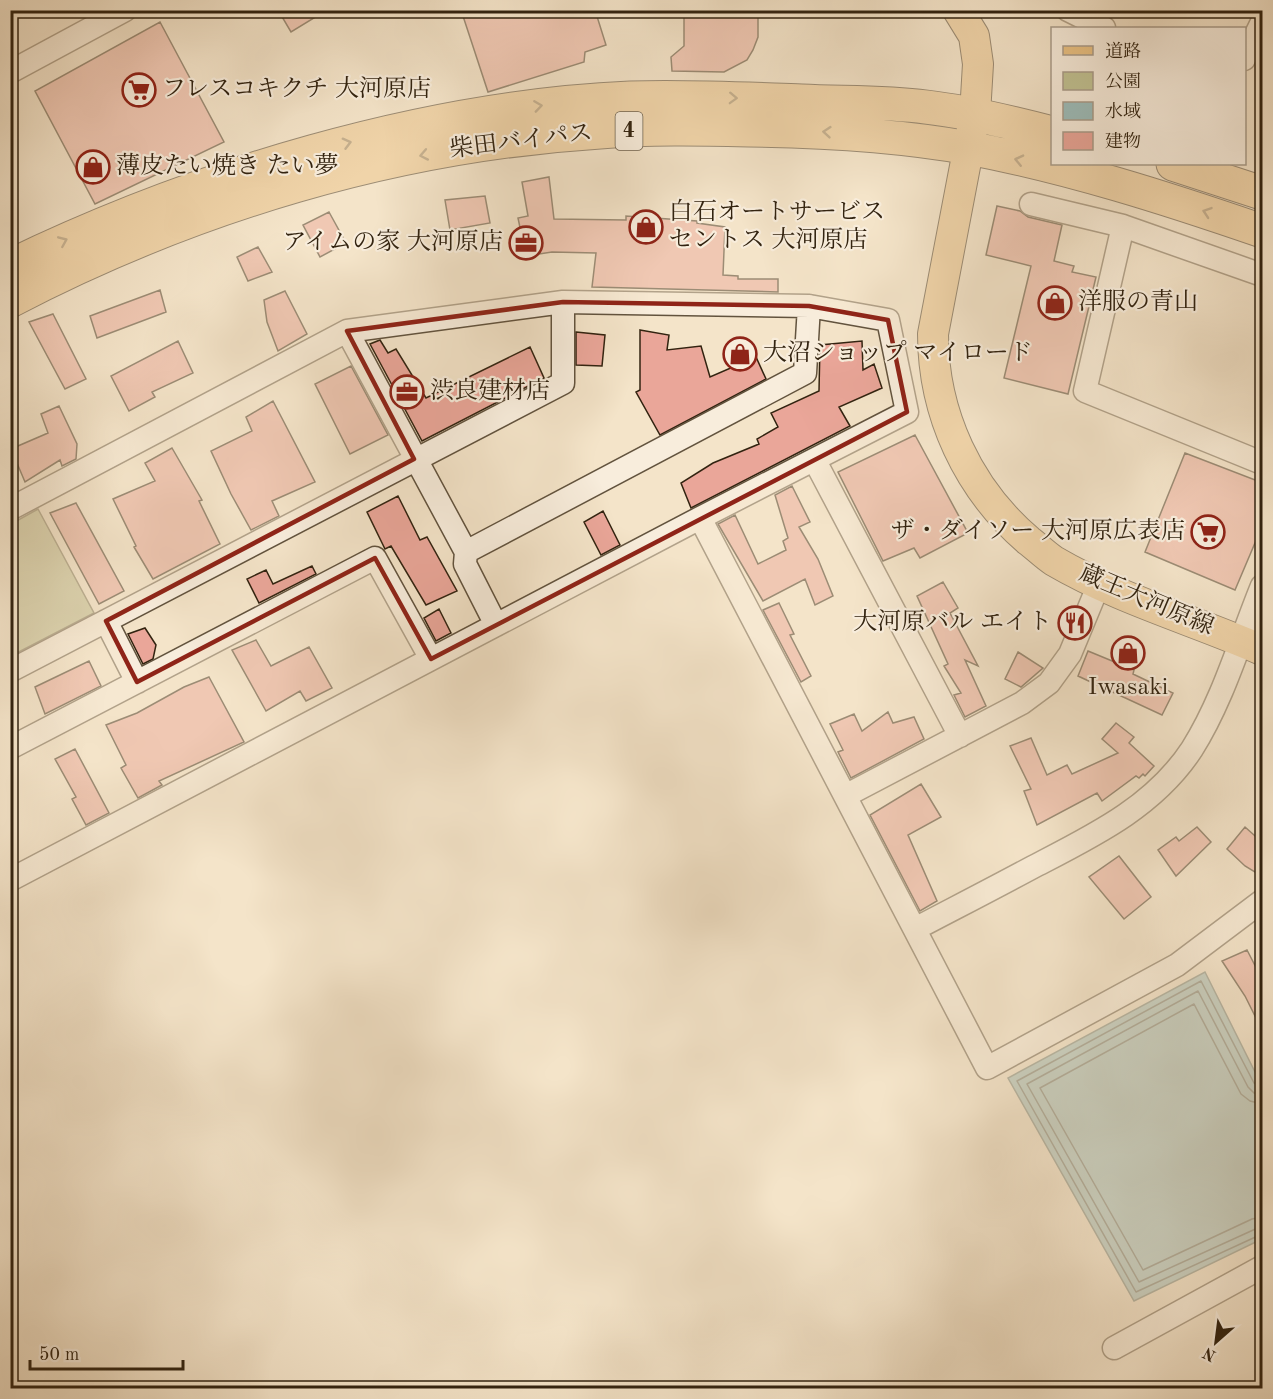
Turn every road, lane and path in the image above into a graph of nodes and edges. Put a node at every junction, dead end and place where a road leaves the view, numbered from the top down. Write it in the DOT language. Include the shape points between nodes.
graph roads {
  1 [pos="125,10"];
  2 [pos="958,10"];
  3 [pos="1068,10"];
  4 [pos="89,19"];
  5 [pos="1263,22"];
  6 [pos="1102,27"];
  7 [pos="1246,57"];
  8 [pos="10,72"];
  9 [pos="975,114"];
  10 [pos="1051,133"];
  11 [pos="969,148"];
  12 [pos="1176,165"];
  13 [pos="1263,193"];
  14 [pos="1031,204"];
  15 [pos="1123,226"];
  16 [pos="1263,231"];
  17 [pos="10,266"];
  18 [pos="1263,275"];
  19 [pos="10,301"];
  20 [pos="563,302"];
  21 [pos="809,306"];
  22 [pos="347,332"];
  23 [pos="414,459"];
  24 [pos="815,461"];
  25 [pos="1263,463"];
  26 [pos="10,509"];
  27 [pos="700,518"];
  28 [pos="466,552"];
  29 [pos="1099,584"];
  30 [pos="1263,586"];
  31 [pos="106,621"];
  32 [pos="496,625"];
  33 [pos="1251,645"];
  34 [pos="430,659"];
  35 [pos="10,671"];
  36 [pos="137,682"];
  37 [pos="960,736"];
  38 [pos="10,748"];
  39 [pos="845,796"];
  40 [pos="11,880"];
  41 [pos="1261,906"];
  42 [pos="915,928"];
  43 [pos="1263,1267"];
  44 [pos="1114,1348"];
  1 -- 4 [label="street"];
  2 -- 9 [label="main road, 蔵王大河原線" via="974,36"];
  3 -- 6 [label="street"];
  4 -- 8 [label="street"];
  5 -- 7 [label="street"];
  9 -- 10 [label="highway, 柴田バイパス / 4"];
  9 -- 11 [label="main road, 蔵王大河原線"];
  17 -- 9 [label="highway, 柴田バイパス / 4, one-way" via="145,207 326,149 426,123 544,105 630,98 919,106"];
  16 -- 11 [label="highway, 柴田バイパス / 4, one-way" via="1146,190"];
  11 -- 19 [label="highway, 柴田バイパス / 4, one-way" via="814,131 692,129 599,132 465,147 369,166 265,194 145,239"];
  11 -- 29 [label="main road, 蔵王大河原線" via="933,334 933,365 944,412 960,454 1011,526 1052,559"];
  12 -- 13 [label="highway"];
  14 -- 15 [label="street"];
  15 -- 18 [label="street"];
  15 -- 25 [label="street" via="1085,390"];
  20 -- 21 [label="street"];
  20 -- 22 [label="street"];
  20 -- 23 [label="street" via="563,383"];
  21 -- 24 [label="street" via="888,320 907,412"];
  21 -- 28 [label="street" via="805,373"];
  22 -- 23 [label="street"];
  22 -- 26 [label="street"];
  23 -- 28 [label="street"];
  23 -- 31 [label="street"];
  24 -- 27 [label="street"];
  24 -- 37 [label="street"];
  27 -- 32 [label="street"];
  27 -- 39 [label="street"];
  28 -- 32 [label="street" via="465,564"];
  29 -- 33 [label="main road, 蔵王大河原線"];
  29 -- 37 [label="street" via="1070,654 1049,683 1022,703"];
  30 -- 33 [label="street"];
  31 -- 35 [label="street"];
  31 -- 36 [label="street"];
  32 -- 34 [label="street"];
  33 -- 42 [label="street" via="1191,749 1166,783 1134,811"];
  34 -- 36 [label="street" via="375,558"];
  34 -- 40 [label="street"];
  36 -- 38 [label="street"];
  37 -- 39 [label="street"];
  39 -- 42 [label="street"];
  41 -- 42 [label="street" via="1177,965 987,1068"];
  43 -- 44 [label="street"];
}
